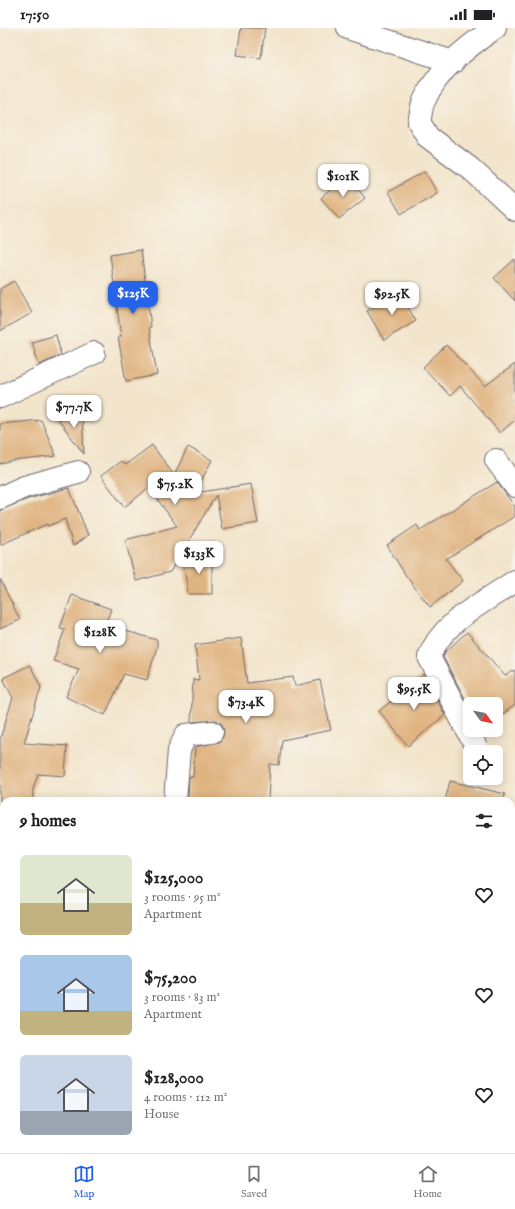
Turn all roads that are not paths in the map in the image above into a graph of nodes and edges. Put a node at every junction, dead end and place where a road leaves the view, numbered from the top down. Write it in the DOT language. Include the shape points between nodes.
graph roads {
  1 [pos="348,28"];
  2 [pos="495,28"];
  3 [pos="452,62"];
  4 [pos="515,210"];
  5 [pos="94,353"];
  6 [pos="0,397"];
  7 [pos="496,460"];
  8 [pos="78,472"];
  9 [pos="515,486"];
  10 [pos="0,498"];
  11 [pos="515,582"];
  12 [pos="212,732"];
  13 [pos="475,745"];
  14 [pos="175,797"];
  1 -- 3 [label="street"];
  2 -- 3 [label="street" via="471,44"];
  3 -- 4 [label="street" via="436,78 423,102 419,122 428,137 471,169"];
  5 -- 6 [label="street"];
  7 -- 9 [label="street"];
  8 -- 10 [label="street" via="24,487"];
  11 -- 13 [label="street" via="448,628 434,645 429,657"];
  12 -- 14 [label="street" via="186,735 179,750"];
}
